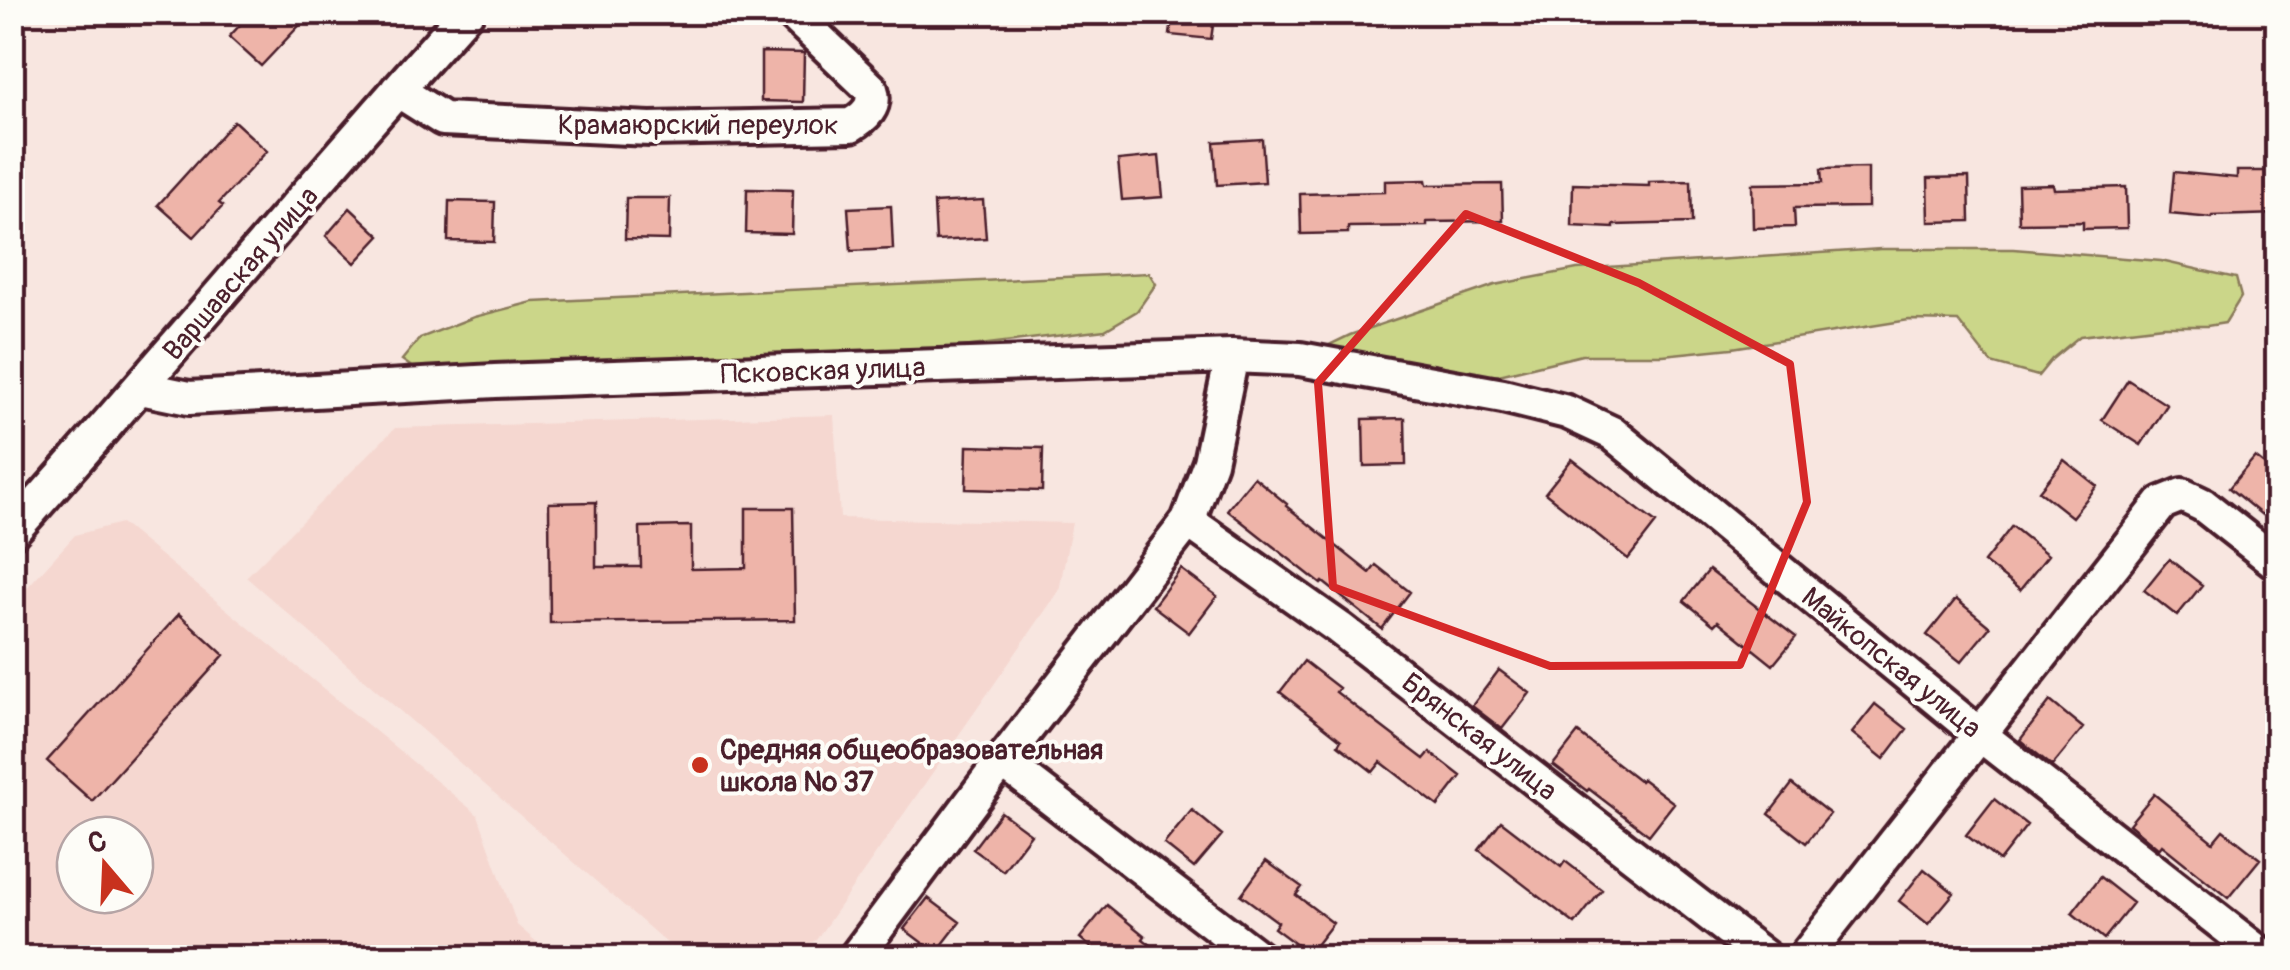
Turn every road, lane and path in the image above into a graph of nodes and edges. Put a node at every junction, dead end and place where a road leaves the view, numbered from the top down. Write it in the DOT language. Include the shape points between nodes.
graph roads {
  1 [pos="466,12"];
  2 [pos="791,12"];
  3 [pos="397,90"];
  4 [pos="1232,356"];
  5 [pos="141,388"];
  6 [pos="1503,396"];
  7 [pos="1188,521"];
  8 [pos="12,532"];
  9 [pos="2278,564"];
  10 [pos="1979,734"];
  11 [pos="1002,761"];
  12 [pos="855,958"];
  13 [pos="1258,958"];
  14 [pos="1766,958"];
  15 [pos="1804,958"];
  16 [pos="2266,958"];
  1 -- 3 [label="street, Варшавская улица"];
  2 -- 3 [label="street, Крамаюрский переулок" via="871,89 871,107 862,119 851,125 650,128 443,119"];
  3 -- 5 [label="street, Варшавская улица"];
  4 -- 5 [label="street, Псковская улица" via="190,398"];
  4 -- 6 [label="street, Псковская улица" via="1300,359"];
  4 -- 7 [label="street" via="1210,462"];
  5 -- 8 [label="street, Варшавская улица"];
  6 -- 10 [label="street, Майкопская улица" via="1612,432"];
  7 -- 11 [label="street"];
  7 -- 14 [label="street, Брянская улица" via="1340,628"];
  9 -- 10 [label="street" via="2182,494 2162,504"];
  10 -- 15 [label="street"];
  10 -- 16 [label="street, Майкопская улица"];
  11 -- 12 [label="street"];
  11 -- 13 [label="street"];
}
